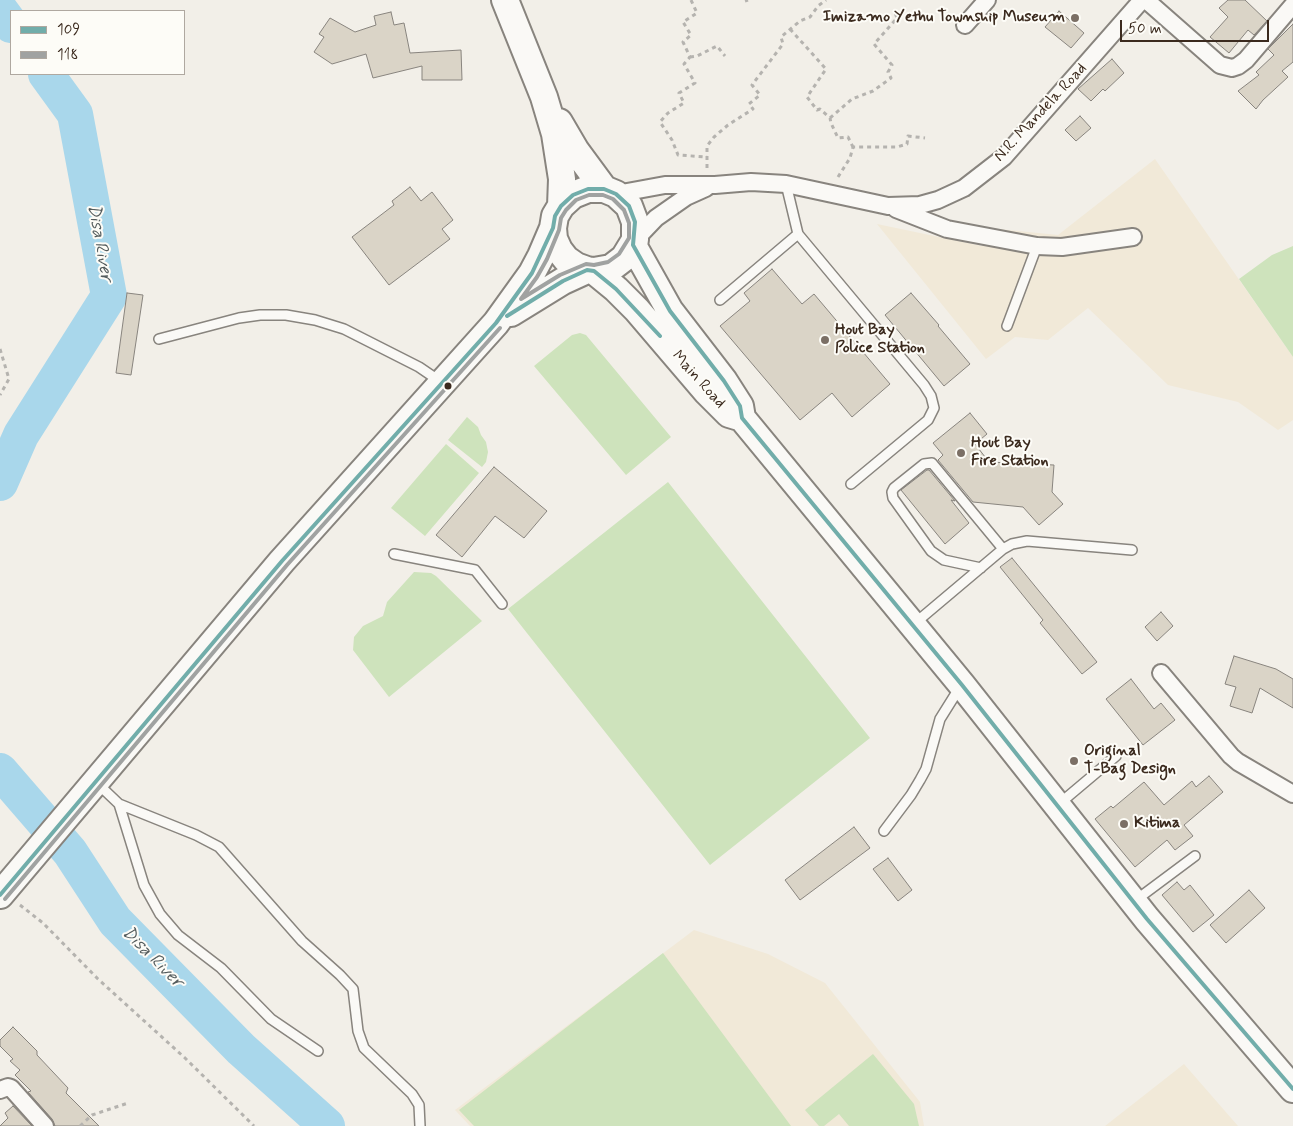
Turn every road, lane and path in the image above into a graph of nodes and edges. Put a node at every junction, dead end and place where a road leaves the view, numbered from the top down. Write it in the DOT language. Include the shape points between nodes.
graph roads {
  1 [pos="505,0"];
  2 [pos="691,0"];
  3 [pos="826,0"];
  4 [pos="987,0"];
  5 [pos="1144,0"];
  6 [pos="1293,5"];
  7 [pos="894,10"];
  8 [pos="965,25"];
  9 [pos="790,29"];
  10 [pos="725,56"];
  11 [pos="690,57"];
  12 [pos="544,97"];
  13 [pos="830,118"];
  14 [pos="925,138"];
  15 [pos="853,147"];
  16 [pos="786,184"];
  17 [pos="715,185"];
  18 [pos="610,192"];
  19 [pos="829,193"];
  20 [pos="888,206"];
  21 [pos="557,217"];
  22 [pos="798,234"];
  23 [pos="1133,237"];
  24 [pos="634,242"];
  25 [pos="1037,246"];
  26 [pos="590,271"];
  27 [pos="720,300"];
  28 [pos="496,323"];
  29 [pos="1007,326"];
  30 [pos="159,339"];
  31 [pos="0,349"];
  32 [pos="442,383"];
  33 [pos="0,395"];
  34 [pos="742,418"];
  35 [pos="851,484"];
  36 [pos="1003,549"];
  37 [pos="1132,550"];
  38 [pos="394,554"];
  39 [pos="981,568"];
  40 [pos="502,604"];
  41 [pos="912,626"];
  42 [pos="1161,673"];
  43 [pos="962,685"];
  44 [pos="1116,756"];
  45 [pos="91,788"];
  46 [pos="1293,794"];
  47 [pos="119,804"];
  48 [pos="1057,806"];
  49 [pos="884,831"];
  50 [pos="1195,856"];
  51 [pos="5,889"];
  52 [pos="1134,902"];
  53 [pos="318,1051"];
  54 [pos="1293,1089"];
  55 [pos="0,1090"];
  56 [pos="128,1103"];
  57 [pos="44,1126"];
  58 [pos="80,1126"];
  59 [pos="254,1126"];
  60 [pos="420,1126"];
  1 -- 12 [label="main road"];
  2 -- 11 [label="path" via="697,13 683,22 691,36 683,42"];
  3 -- 9 [label="path" via="810,17"];
  4 -- 8 [label="street"];
  5 -- 6 [label="street" via="1226,68 1238,66 1246,60"];
  5 -- 20 [label="street, N.R. Mandela Road" via="1004,157 964,188 938,200 920,205"];
  7 -- 13 [label="path" via="898,18 874,44 892,66 888,72 891,78 874,91 852,99"];
  9 -- 11 [label="path" via="781,37 783,44 752,85 760,95 749,104 753,109 714,137 707,146 707,157 678,155 660,122 684,103 679,93 695,83 684,64"];
  9 -- 13 [label="path" via="826,69 806,97 817,110"];
  10 -- 11 [label="path" via="717,46"];
  12 -- 18 [label="main road" via="576,151"];
  12 -- 21 [label="main road" via="555,134 562,179"];
  13 -- 15 [label="path" via="838,138 848,137"];
  14 -- 15 [label="path" via="908,136 907,144 897,147"];
  15 -- 19 [label="path"];
  16 -- 17 [label="street, N.R. Mandela Road"];
  16 -- 19 [label="street, N.R. Mandela Road"];
  16 -- 22 [label="lane"];
  17 -- 18 [label="street, N.R. Mandela Road"];
  17 -- 24 [label="street, N.R. Mandela Road" via="673,206 656,218"];
  18 -- 21 [label="main road" via="588,189 573,195"];
  18 -- 24 [label="main road" via="629,206 636,222"];
  19 -- 20 [label="street, N.R. Mandela Road"];
  20 -- 25 [label="street" via="947,229"];
  21 -- 26 [label="main road" via="554,239 562,255 576,266"];
  21 -- 28 [label="main road" via="532,273"];
  22 -- 27 [label="lane"];
  22 -- 35 [label="lane" via="924,385 934,408 928,420"];
  23 -- 25 [label="street" via="1062,247"];
  24 -- 26 [label="main road" via="624,258 611,268"];
  24 -- 34 [label="main road, Main Road" via="670,311 724,381 740,406"];
  25 -- 29 [label="lane"];
  26 -- 28 [label="main road" via="534,298"];
  26 -- 34 [label="main road, Main Road" via="616,289 637,310 712,398 729,414"];
  28 -- 32 [label="main road"];
  30 -- 32 [label="lane" via="239,318 286,315 344,329 419,367"];
  31 -- 33 [label="path" via="9,378"];
  32 -- 45 [label="main road" via="282,561"];
  34 -- 41 [label="main road, Main Road"];
  36 -- 37 [label="lane" via="1028,541"];
  36 -- 39 [label="lane"];
  36 -- 39 [label="lane" via="932,463 924,464 894,488 892,498 931,551 944,560"];
  38 -- 40 [label="lane" via="475,570"];
  39 -- 41 [label="lane"];
  41 -- 43 [label="main road, Main Road"];
  42 -- 46 [label="street" via="1238,762"];
  43 -- 48 [label="main road, Main Road"];
  43 -- 49 [label="lane" via="940,719 926,769"];
  44 -- 48 [label="lane"];
  45 -- 47 [label="lane"];
  45 -- 51 [label="main road"];
  47 -- 53 [label="lane" via="144,885 160,914 178,935 221,968 271,1019"];
  47 -- 60 [label="lane" via="196,834 220,847 302,941 340,975 352,989 358,1032 364,1048 412,1094 419,1105"];
  48 -- 52 [label="main road, Main Road"];
  50 -- 52 [label="lane"];
  51 -- 59 [label="path"];
  52 -- 54 [label="main road, Main Road"];
  55 -- 57 [label="street" via="12,1089"];
  56 -- 58 [label="path" via="92,1115"];
}
